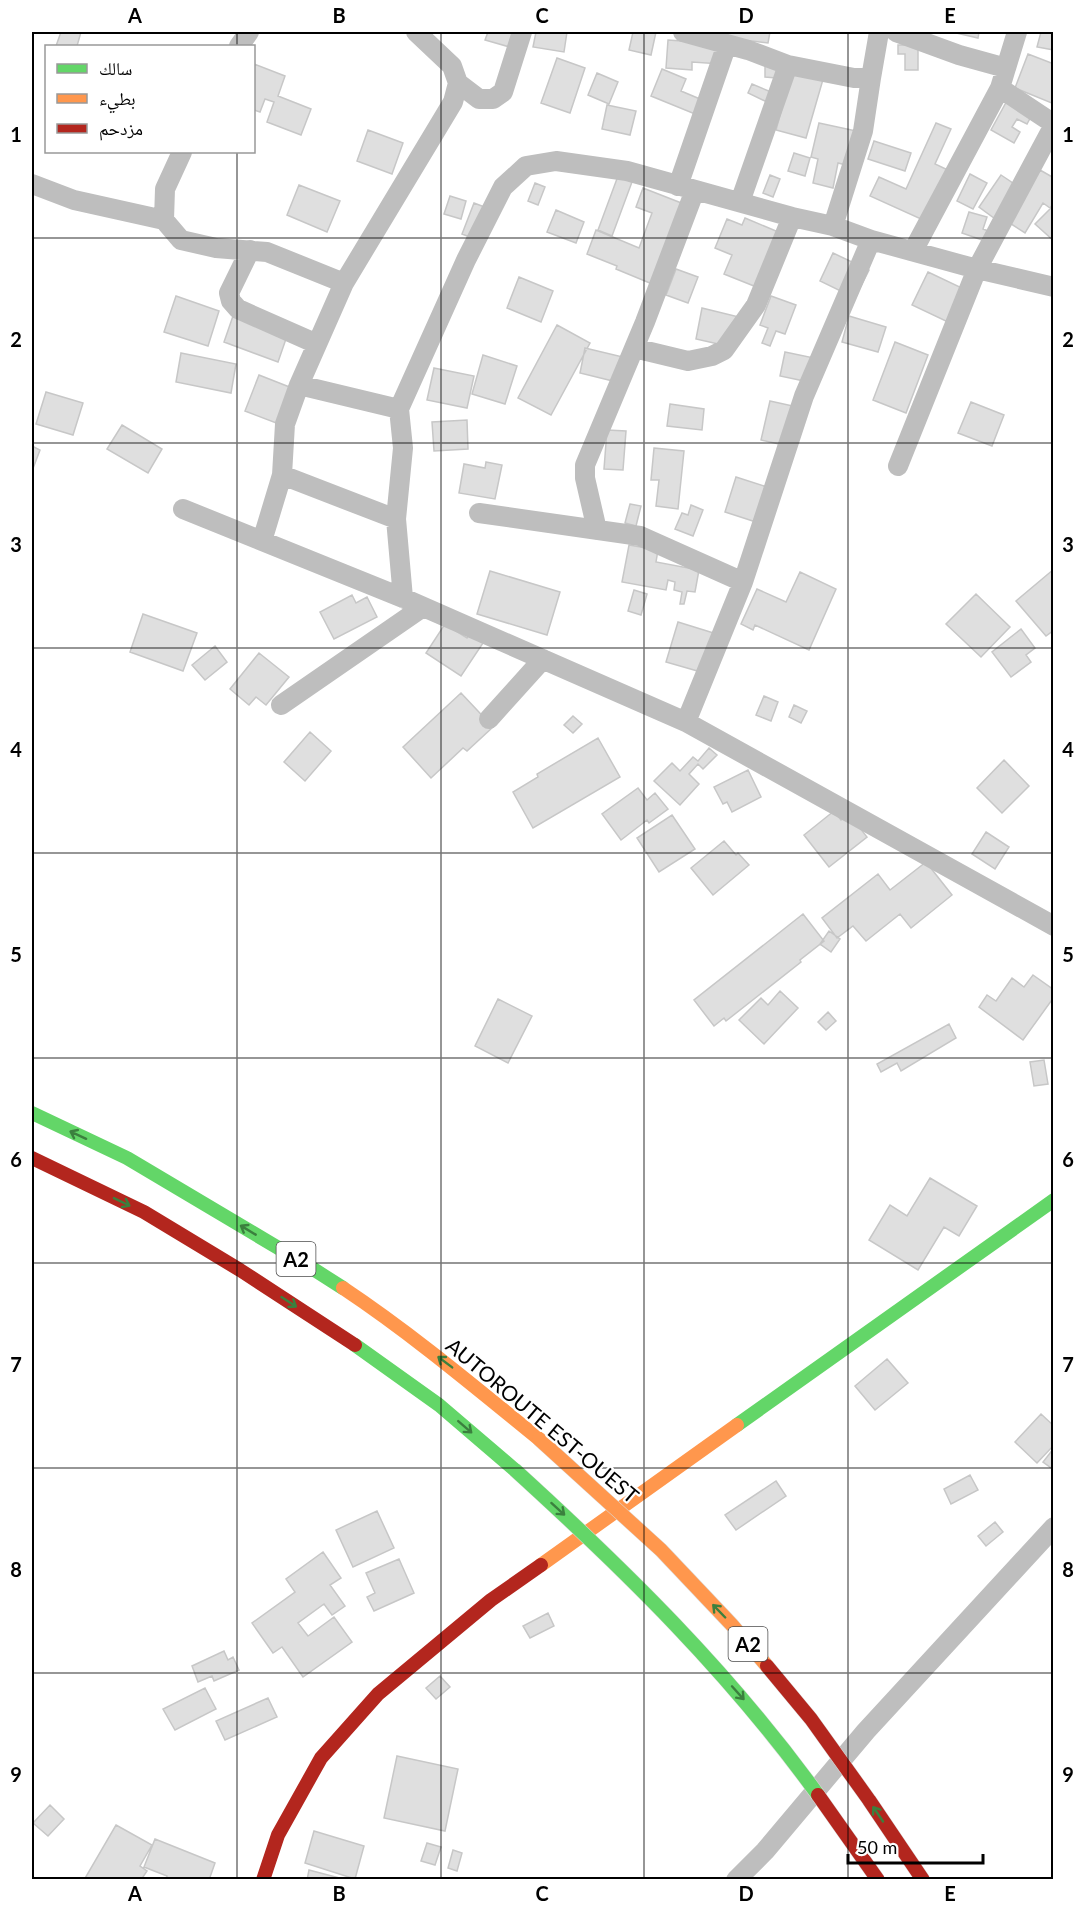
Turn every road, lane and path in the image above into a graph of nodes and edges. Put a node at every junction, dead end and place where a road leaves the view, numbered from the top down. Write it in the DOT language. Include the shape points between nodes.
graph roads {
  1 [pos="249,32"];
  2 [pos="416,32"];
  3 [pos="522,32"];
  4 [pos="683,32"];
  5 [pos="879,32"];
  6 [pos="896,32"];
  7 [pos="1017,32"];
  8 [pos="716,38"];
  9 [pos="240,45"];
  10 [pos="788,65"];
  11 [pos="1006,68"];
  12 [pos="871,78"];
  13 [pos="458,84"];
  14 [pos="1000,88"];
  15 [pos="1053,124"];
  16 [pos="182,153"];
  17 [pos="32,184"];
  18 [pos="687,188"];
  19 [pos="740,202"];
  20 [pos="792,217"];
  21 [pos="164,220"];
  22 [pos="833,226"];
  23 [pos="871,240"];
  24 [pos="250,250"];
  25 [pos="913,251"];
  26 [pos="977,269"];
  27 [pos="344,283"];
  28 [pos="1053,287"];
  29 [pos="317,344"];
  30 [pos="634,348"];
  31 [pos="299,385"];
  32 [pos="399,409"];
  33 [pos="898,466"];
  34 [pos="282,476"];
  35 [pos="183,509"];
  36 [pos="479,513"];
  37 [pos="396,519"];
  38 [pos="597,530"];
  39 [pos="262,541"];
  40 [pos="743,582"];
  41 [pos="403,598"];
  42 [pos="423,607"];
  43 [pos="543,659"];
  44 [pos="281,705"];
  45 [pos="489,719"];
  46 [pos="686,722"];
  47 [pos="1053,926"];
  48 [pos="32,1113"];
  49 [pos="32,1158"];
  50 [pos="1053,1200"];
  51 [pos="1053,1527"];
  52 [pos="262,1880"];
  53 [pos="736,1880"];
  54 [pos="878,1880"];
  55 [pos="922,1880"];
  1 -- 9 [label="street"];
  2 -- 13 [label="street" via="452,66"];
  3 -- 13 [label="street" via="503,92 493,99 479,99"];
  4 -- 8 [label="street"];
  5 -- 12 [label="street"];
  6 -- 11 [label="street"];
  7 -- 11 [label="street"];
  8 -- 10 [label="street"];
  8 -- 18 [label="street"];
  10 -- 12 [label="street"];
  10 -- 19 [label="street"];
  11 -- 14 [label="street"];
  12 -- 22 [label="street" via="862,131"];
  13 -- 27 [label="street" via="453,102"];
  14 -- 15 [label="street"];
  14 -- 25 [label="street"];
  15 -- 26 [label="street"];
  16 -- 21 [label="street" via="165,189"];
  17 -- 21 [label="street" via="74,200"];
  18 -- 19 [label="street"];
  18 -- 30 [label="street"];
  18 -- 32 [label="street" via="627,171 556,161 526,166 503,187"];
  19 -- 20 [label="street"];
  20 -- 22 [label="street"];
  20 -- 30 [label="street" via="756,305 724,350 688,361"];
  21 -- 24 [label="street" via="181,240"];
  22 -- 23 [label="street"];
  23 -- 25 [label="street"];
  23 -- 40 [label="street" via="804,396"];
  24 -- 27 [label="street" via="267,252"];
  24 -- 29 [label="street" via="230,293 231,302 238,309"];
  25 -- 26 [label="street"];
  26 -- 28 [label="street"];
  26 -- 33 [label="street"];
  27 -- 29 [label="street"];
  29 -- 31 [label="street"];
  30 -- 38 [label="street" via="585,465"];
  31 -- 32 [label="street"];
  31 -- 34 [label="street" via="285,424"];
  32 -- 37 [label="street" via="403,448"];
  34 -- 37 [label="street"];
  34 -- 39 [label="street"];
  35 -- 39 [label="street"];
  36 -- 38 [label="street"];
  37 -- 41 [label="street"];
  38 -- 40 [label="street" via="640,536"];
  39 -- 41 [label="street"];
  40 -- 46 [label="street"];
  41 -- 42 [label="street"];
  42 -- 43 [label="street"];
  42 -- 44 [label="street"];
  43 -- 45 [label="street"];
  43 -- 46 [label="street"];
  46 -- 47 [label="street"];
  55 -- 48 [label="main road, AUTOROUTE EST-OUEST / A2, one-way, bridge" via="811,1719 732,1625 661,1550 539,1439 451,1367 307,1265 127,1158"];
  49 -- 54 [label="main road, A2, one-way, bridge" via="144,1212 250,1276 439,1405 605,1551 678,1624 751,1708"];
  50 -- 52 [label="main road" via="491,1600 378,1694 321,1758 278,1835"];
  51 -- 53 [label="street"];
}
